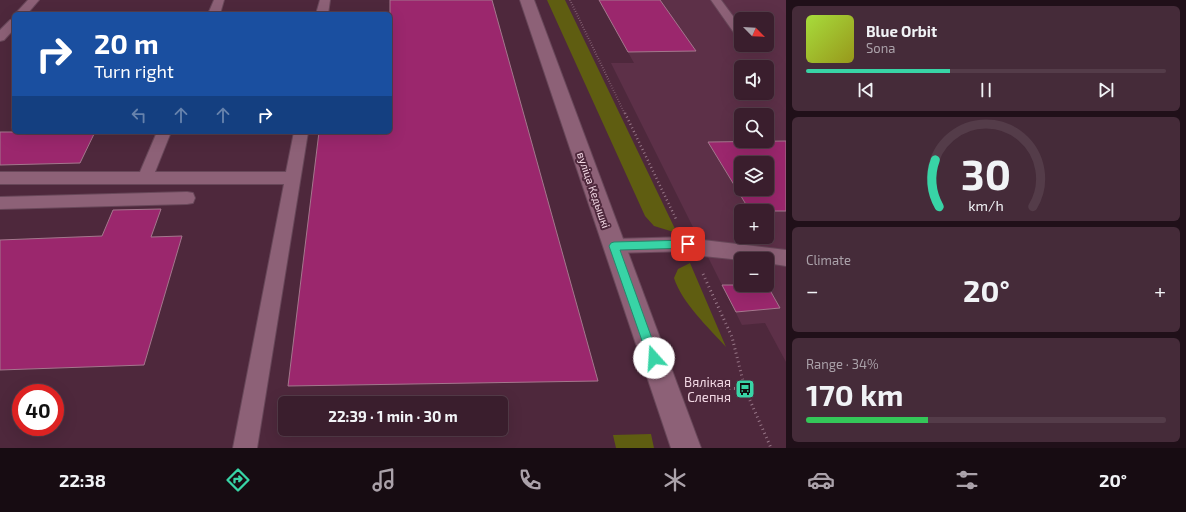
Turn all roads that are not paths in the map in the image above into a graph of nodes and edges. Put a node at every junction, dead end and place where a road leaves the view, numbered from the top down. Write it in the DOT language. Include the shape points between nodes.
graph roads {
  1 [pos="34,0"];
  2 [pos="220,0"];
  3 [pos="325,0"];
  4 [pos="527,0"];
  5 [pos="716,0"];
  6 [pos="23,12"];
  7 [pos="215,12"];
  8 [pos="322,12"];
  9 [pos="12,24"];
  10 [pos="734,24"];
  11 [pos="0,37"];
  12 [pos="163,134"];
  13 [pos="301,134"];
  14 [pos="0,178"];
  15 [pos="145,178"];
  16 [pos="293,178"];
  17 [pos="186,198"];
  18 [pos="0,203"];
  19 [pos="614,246"];
  20 [pos="786,258"];
  21 [pos="245,448"];
  22 [pos="686,448"];
  1 -- 6 [label="lane"];
  2 -- 7 [label="lane"];
  3 -- 8 [label="lane"];
  4 -- 19 [label="street, вуліца Кедышкі"];
  5 -- 10 [label="lane"];
  9 -- 11 [label="lane"];
  12 -- 15 [label="lane"];
  13 -- 16 [label="lane"];
  14 -- 15 [label="lane"];
  15 -- 16 [label="lane"];
  16 -- 21 [label="lane"];
  17 -- 18 [label="lane"];
  19 -- 20 [label="lane" via="688,244"];
  19 -- 22 [label="street, вуліца Кедышкі"];
}
